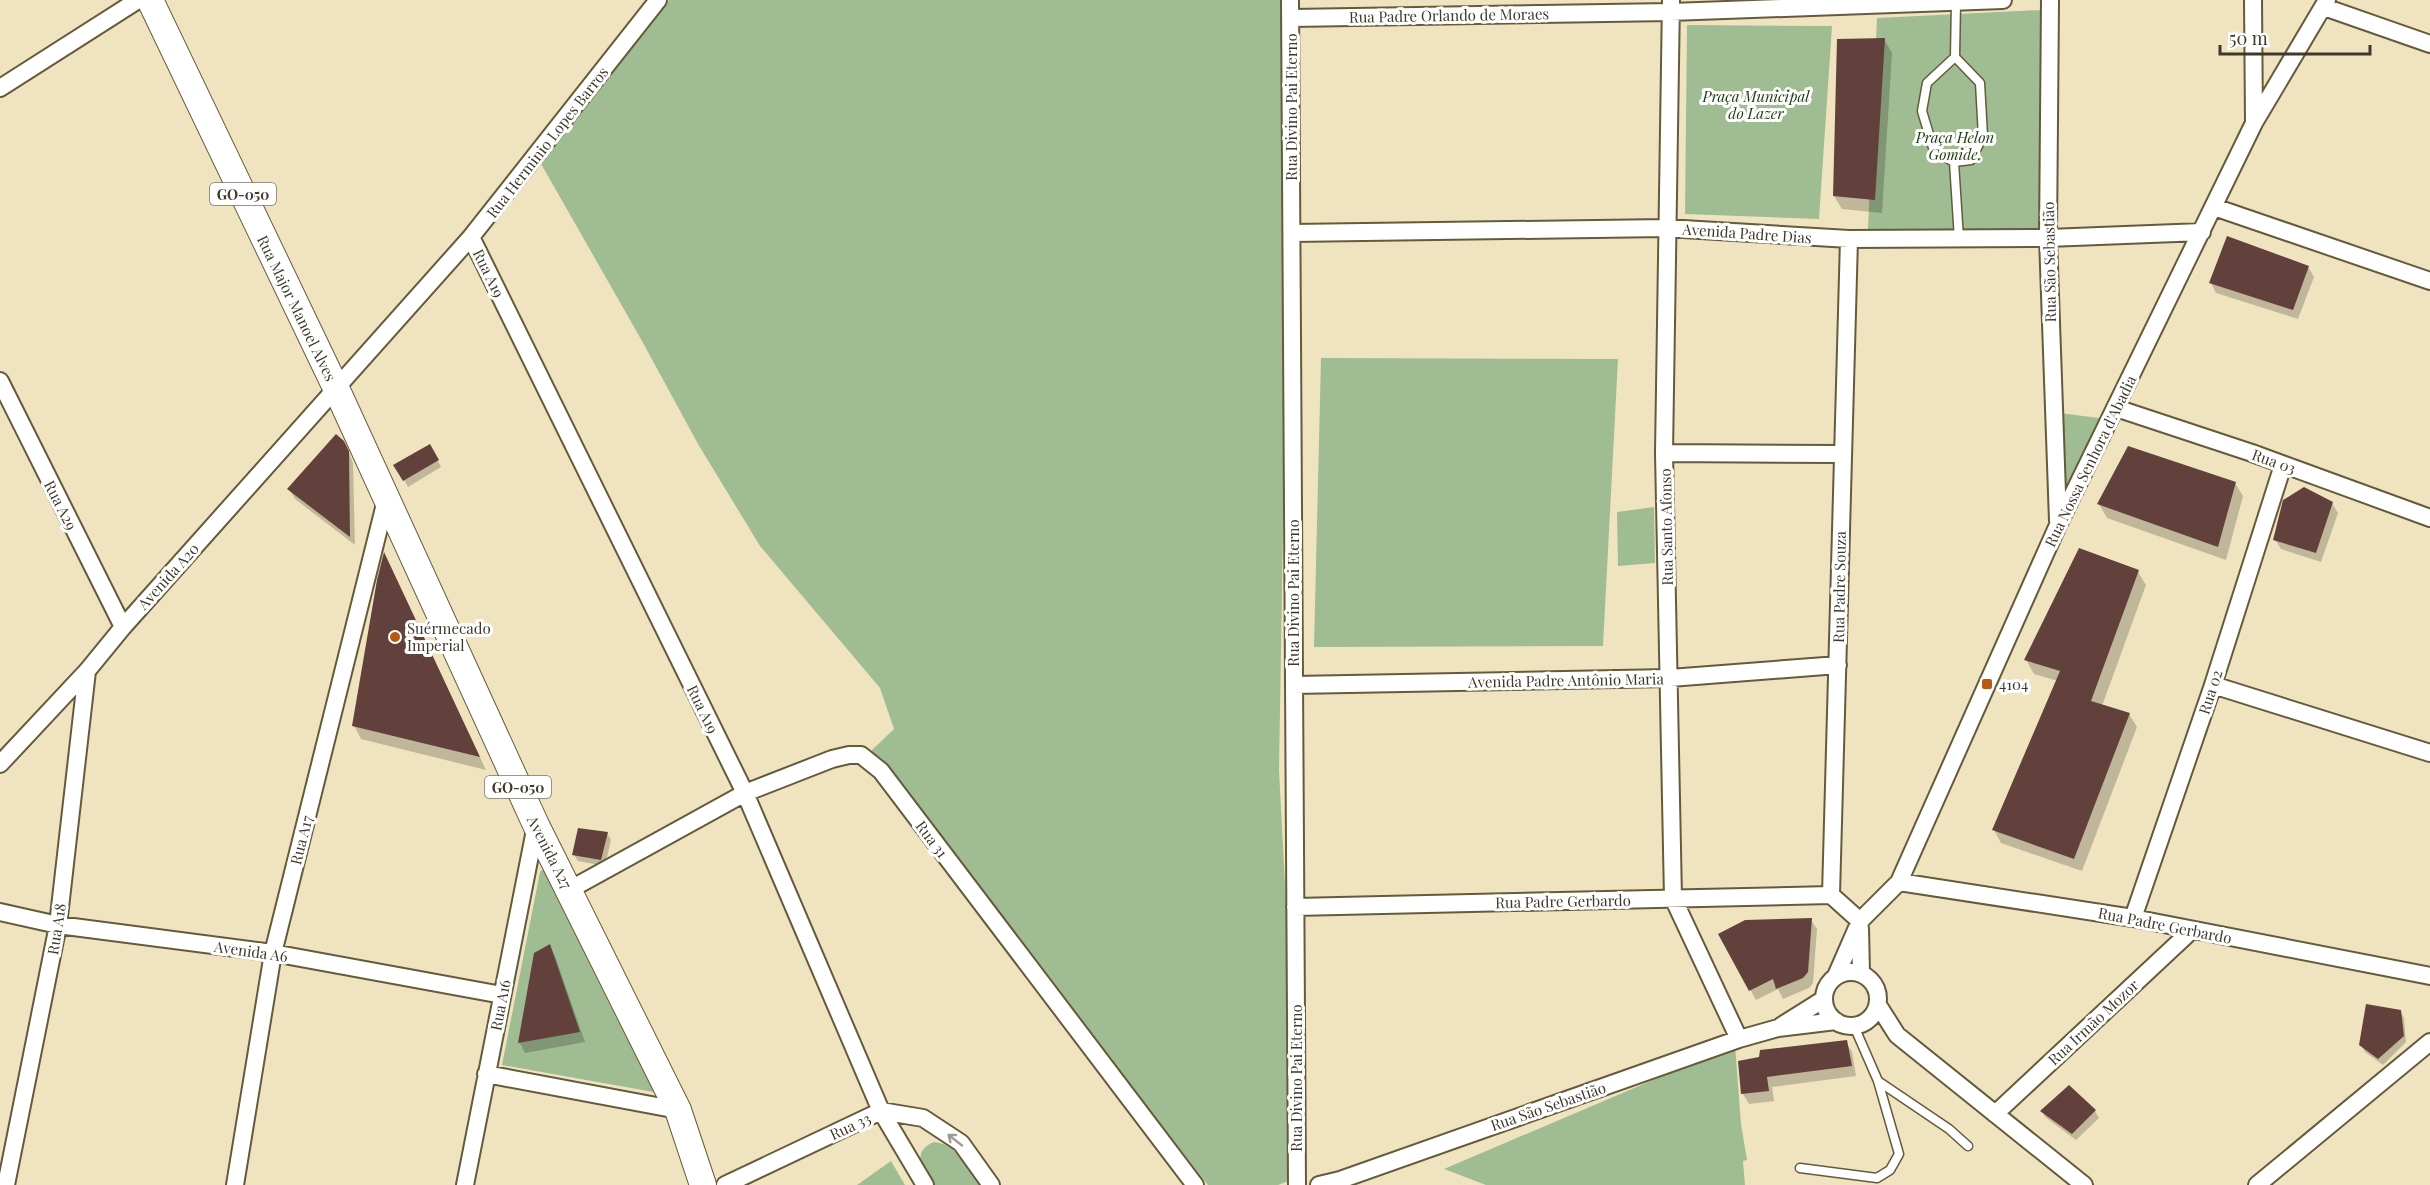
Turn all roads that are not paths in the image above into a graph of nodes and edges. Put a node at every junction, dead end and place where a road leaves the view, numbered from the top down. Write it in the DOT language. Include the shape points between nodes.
graph roads {
  1 [pos="138,0"];
  2 [pos="150,0"];
  3 [pos="658,0"];
  4 [pos="1290,0"];
  5 [pos="2003,0"];
  6 [pos="2050,0"];
  7 [pos="2253,0"];
  8 [pos="1956,2"];
  9 [pos="2325,4"];
  10 [pos="1671,6"];
  11 [pos="1291,18"];
  12 [pos="2430,44"];
  13 [pos="1955,57"];
  14 [pos="0,88"];
  15 [pos="2253,123"];
  16 [pos="1954,162"];
  17 [pos="2214,207"];
  18 [pos="1666,228"];
  19 [pos="2202,232"];
  20 [pos="1292,233"];
  21 [pos="471,237"];
  22 [pos="2048,238"];
  23 [pos="1849,239"];
  24 [pos="1959,239"];
  25 [pos="2430,281"];
  26 [pos="0,381"];
  27 [pos="336,388"];
  28 [pos="4,407"];
  29 [pos="2116,408"];
  30 [pos="1664,453"];
  31 [pos="1841,454"];
  32 [pos="2283,465"];
  33 [pos="386,500"];
  34 [pos="2430,518"];
  35 [pos="2058,525"];
  36 [pos="123,627"];
  37 [pos="1838,665"];
  38 [pos="87,671"];
  39 [pos="1670,678"];
  40 [pos="1294,685"];
  41 [pos="2212,685"];
  42 [pos="2430,753"];
  43 [pos="0,764"];
  44 [pos="745,793"];
  45 [pos="536,825"];
  46 [pos="1899,882"];
  47 [pos="569,890"];
  48 [pos="1831,896"];
  49 [pos="1673,898"];
  50 [pos="1295,907"];
  51 [pos="0,912"];
  52 [pos="2133,918"];
  53 [pos="1860,921"];
  54 [pos="58,925"];
  55 [pos="2192,930"];
  56 [pos="273,954"];
  57 [pos="1861,973"];
  58 [pos="1836,976"];
  59 [pos="2430,976"];
  60 [pos="502,995"];
  61 [pos="1824,999"];
  62 [pos="1878,1005"];
  63 [pos="1836,1021"];
  64 [pos="1858,1025"];
  65 [pos="1778,1028"];
  66 [pos="1897,1035"];
  67 [pos="1739,1039"];
  68 [pos="2430,1042"];
  69 [pos="486,1074"];
  70 [pos="1878,1081"];
  71 [pos="678,1110"];
  72 [pos="881,1112"];
  73 [pos="1995,1113"];
  74 [pos="1968,1146"];
  75 [pos="1800,1168"];
  76 [pos="1340,1180"];
  77 [pos="6,1185"];
  78 [pos="235,1185"];
  79 [pos="465,1185"];
  80 [pos="703,1185"];
  81 [pos="725,1185"];
  82 [pos="925,1185"];
  83 [pos="991,1185"];
  84 [pos="1195,1185"];
  85 [pos="1297,1185"];
  86 [pos="1319,1185"];
  87 [pos="1364,1185"];
  88 [pos="2084,1185"];
  89 [pos="2257,1185"];
  1 -- 14 [label="street"];
  2 -- 27 [label="main road, Rua Major Manoel Alves / GO-050"];
  3 -- 21 [label="street, Rua Herminio Lopes Barros"];
  4 -- 11 [label="street, Rua Divino Pai Eterno"];
  5 -- 8 [label="street, Rua Padre Orlando de Moraes"];
  6 -- 22 [label="street, Rua São Sebastião"];
  7 -- 15 [label="street"];
  8 -- 10 [label="street, Rua Padre Orlando de Moraes"];
  8 -- 13 [label="lane"];
  9 -- 12 [label="street"];
  9 -- 15 [label="street, Rua Nossa Senhora d'Abadia"];
  10 -- 11 [label="street, Rua Padre Orlando de Moraes"];
  10 -- 18 [label="street, Rua Santo Afonso"];
  11 -- 20 [label="street, Rua Divino Pai Eterno"];
  13 -- 16 [label="lane" via="1927,83 1923,111 1934,151"];
  13 -- 16 [label="lane" via="1980,83 1983,136 1971,160"];
  15 -- 17 [label="street, Rua Nossa Senhora d'Abadia"];
  16 -- 24 [label="lane"];
  17 -- 19 [label="street, Rua Nossa Senhora d'Abadia"];
  17 -- 25 [label="street"];
  18 -- 20 [label="street, Avenida Padre Dias"];
  18 -- 23 [label="street, Avenida Padre Dias"];
  18 -- 30 [label="street, Rua Santo Afonso"];
  19 -- 22 [label="street, Avenida Padre Dias"];
  19 -- 29 [label="street, Rua Nossa Senhora d'Abadia"];
  20 -- 40 [label="street, Rua Divino Pai Eterno"];
  21 -- 27 [label="street, Rua Herminio Lopes Barros"];
  21 -- 44 [label="street, Rua A19"];
  22 -- 24 [label="street, Avenida Padre Dias"];
  22 -- 35 [label="street, Rua São Sebastião"];
  23 -- 24 [label="street, Avenida Padre Dias"];
  23 -- 31 [label="street, Rua Padre Souza"];
  26 -- 28 [label="street, Rua A29"];
  27 -- 33 [label="main road, Avenida A27 / GO-050"];
  27 -- 36 [label="street, Avenida A20"];
  28 -- 36 [label="street, Rua A29"];
  29 -- 32 [label="street, Rua 03"];
  29 -- 35 [label="street, Rua Nossa Senhora d'Abadia"];
  30 -- 31 [label="street"];
  30 -- 39 [label="street, Rua Santo Afonso"];
  31 -- 37 [label="street, Rua Padre Souza"];
  32 -- 34 [label="street, Rua 03"];
  32 -- 41 [label="street, Rua 02"];
  33 -- 45 [label="main road, Avenida A27 / GO-050"];
  33 -- 56 [label="street, Rua A17"];
  35 -- 46 [label="street, Rua Nossa Senhora d'Abadia"];
  36 -- 38 [label="street, Avenida A20"];
  37 -- 39 [label="street, Avenida Padre Antônio Maria"];
  37 -- 48 [label="street, Rua Padre Souza"];
  38 -- 43 [label="street, Avenida A20"];
  38 -- 54 [label="street, Rua A18"];
  39 -- 40 [label="street, Avenida Padre Antônio Maria"];
  39 -- 49 [label="street, Rua Santo Afonso"];
  40 -- 50 [label="street, Rua Divino Pai Eterno"];
  41 -- 42 [label="street"];
  41 -- 52 [label="street, Rua 02"];
  44 -- 47 [label="street, Rua 31"];
  44 -- 72 [label="street, Rua A19"];
  44 -- 84 [label="street, Rua 31" via="849,754 872,762"];
  45 -- 47 [label="main road, Avenida A27 / GO-050"];
  45 -- 60 [label="street, Rua A16"];
  46 -- 52 [label="street, Rua Padre Gerbardo"];
  46 -- 53 [label="street, Rua Nossa Senhora d'Abadia"];
  47 -- 71 [label="main road, Avenida A27 / GO-050"];
  48 -- 49 [label="street, Rua Padre Gerbardo"];
  48 -- 53 [label="street"];
  49 -- 50 [label="street, Rua Padre Gerbardo"];
  49 -- 67 [label="street, Rua Santo Afonso"];
  50 -- 85 [label="street, Rua Divino Pai Eterno"];
  51 -- 54 [label="street, Avenida A6"];
  52 -- 55 [label="street, Rua Padre Gerbardo"];
  53 -- 57 [label="street"];
  53 -- 58 [label="street, Rua Nossa Senhora d'Abadia"];
  54 -- 56 [label="street, Avenida A6"];
  54 -- 77 [label="street, Rua A18"];
  55 -- 59 [label="street, Rua Padre Gerbardo"];
  55 -- 73 [label="street, Rua Irmão Mozor"];
  56 -- 60 [label="street, Avenida A6"];
  56 -- 78 [label="street, Rua A17"];
  57 -- 58 [label="street" via="1844,972"];
  57 -- 62 [label="street" via="1876,987"];
  58 -- 61 [label="street"];
  60 -- 69 [label="street, Rua A16"];
  61 -- 63 [label="street" via="1829,1015"];
  61 -- 65 [label="street, Rua São Sebastião"];
  62 -- 64 [label="street" via="1873,1015"];
  62 -- 66 [label="street"];
  63 -- 64 [label="street"];
  63 -- 65 [label="street, Rua São Sebastião"];
  64 -- 66 [label="street"];
  64 -- 70 [label="lane"];
  65 -- 67 [label="street, Rua São Sebastião"];
  66 -- 73 [label="street"];
  67 -- 76 [label="street, Rua São Sebastião"];
  68 -- 89 [label="street"];
  69 -- 71 [label="street"];
  69 -- 79 [label="street, Rua A16"];
  70 -- 74 [label="lane"];
  70 -- 75 [label="lane" via="1899,1154 1890,1170 1877,1178"];
  71 -- 80 [label="main road, Avenida A27 / GO-050"];
  72 -- 81 [label="street, Rua 33"];
  72 -- 82 [label="street, Rua A19"];
  83 -- 72 [label="street, Rua 33, one-way" via="961,1143 923,1118"];
  73 -- 88 [label="street"];
  76 -- 86 [label="street, Rua São Sebastião"];
  76 -- 87 [label="street"];
}
